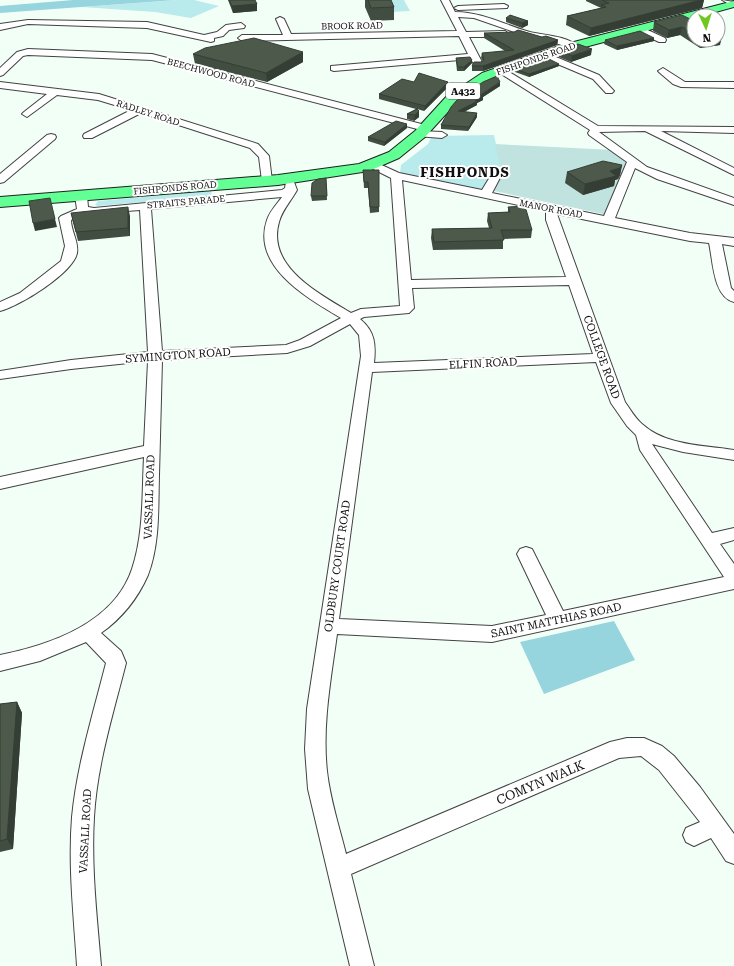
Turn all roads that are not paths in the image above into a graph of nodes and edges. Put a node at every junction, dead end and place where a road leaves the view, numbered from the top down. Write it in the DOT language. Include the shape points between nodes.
graph roads {
  1 [pos="445,0"];
  2 [pos="732,3"];
  3 [pos="504,6"];
  4 [pos="451,11"];
  5 [pos="280,19"];
  6 [pos="241,26"];
  7 [pos="0,27"];
  8 [pos="639,29"];
  9 [pos="462,34"];
  10 [pos="527,34"];
  11 [pos="288,37"];
  12 [pos="201,38"];
  13 [pos="242,38"];
  14 [pos="211,39"];
  15 [pos="662,40"];
  16 [pos="572,46"];
  17 [pos="544,55"];
  18 [pos="474,56"];
  19 [pos="479,65"];
  20 [pos="335,68"];
  21 [pos="502,70"];
  22 [pos="664,71"];
  23 [pos="0,73"];
  24 [pos="0,85"];
  25 [pos="734,85"];
  26 [pos="56,91"];
  27 [pos="609,91"];
  28 [pos="140,110"];
  29 [pos="27,114"];
  30 [pos="646,128"];
  31 [pos="596,129"];
  32 [pos="734,130"];
  33 [pos="422,131"];
  34 [pos="442,135"];
  35 [pos="88,136"];
  36 [pos="51,137"];
  37 [pos="632,161"];
  38 [pos="368,165"];
  39 [pos="734,172"];
  40 [pos="497,174"];
  41 [pos="396,176"];
  42 [pos="0,180"];
  43 [pos="267,181"];
  44 [pos="290,184"];
  45 [pos="485,195"];
  46 [pos="261,196"];
  47 [pos="0,202"];
  48 [pos="734,202"];
  49 [pos="83,203"];
  50 [pos="145,206"];
  51 [pos="280,206"];
  52 [pos="552,209"];
  53 [pos="608,220"];
  54 [pos="715,241"];
  55 [pos="734,242"];
  56 [pos="574,281"];
  57 [pos="406,284"];
  58 [pos="734,298"];
  59 [pos="0,307"];
  60 [pos="350,318"];
  61 [pos="155,355"];
  62 [pos="600,358"];
  63 [pos="366,368"];
  64 [pos="0,375"];
  65 [pos="643,433"];
  66 [pos="150,450"];
  67 [pos="734,456"];
  68 [pos="0,483"];
  69 [pos="734,534"];
  70 [pos="708,540"];
  71 [pos="526,554"];
  72 [pos="734,578"];
  73 [pos="734,582"];
  74 [pos="558,620"];
  75 [pos="329,626"];
  76 [pos="88,633"];
  77 [pos="0,663"];
  78 [pos="715,826"];
  79 [pos="694,835"];
  80 [pos="734,853"];
  81 [pos="339,868"];
  82 [pos="89,966"];
  83 [pos="362,966"];
  1 -- 4 [label="street"];
  2 -- 8 [label="main road, FISHPONDS ROAD / A432"];
  3 -- 4 [label="street"];
  4 -- 9 [label="street"];
  4 -- 10 [label="street"];
  5 -- 11 [label="street"];
  6 -- 12 [label="street" via="226,28 220,34"];
  7 -- 12 [label="street" via="28,22 147,25"];
  8 -- 15 [label="street"];
  8 -- 16 [label="main road, FISHPONDS ROAD / A432"];
  9 -- 10 [label="street, BROOK ROAD"];
  9 -- 11 [label="street, BROOK ROAD"];
  9 -- 18 [label="street"];
  10 -- 16 [label="street"];
  11 -- 13 [label="street, BROOK ROAD"];
  12 -- 14 [label="street"];
  16 -- 17 [label="main road, FISHPONDS ROAD / A432"];
  17 -- 21 [label="main road, FISHPONDS ROAD / A432"];
  17 -- 27 [label="street" via="596,77"];
  18 -- 19 [label="street"];
  18 -- 20 [label="street"];
  21 -- 31 [label="street"];
  21 -- 33 [label="main road, FISHPONDS ROAD / A432" via="476,82 451,100"];
  22 -- 25 [label="street" via="676,82 684,85"];
  23 -- 33 [label="street, BEECHWOOD ROAD" via="20,54 28,52 143,56"];
  24 -- 26 [label="street, RADLEY ROAD"];
  26 -- 28 [label="street, RADLEY ROAD" via="99,97"];
  26 -- 29 [label="street"];
  28 -- 35 [label="street"];
  28 -- 43 [label="street, RADLEY ROAD" via="254,146 264,156"];
  30 -- 31 [label="street"];
  30 -- 32 [label="street"];
  30 -- 39 [label="street"];
  31 -- 37 [label="street" via="593,133"];
  33 -- 34 [label="street, BEECHWOOD ROAD"];
  33 -- 38 [label="main road, FISHPONDS ROAD / A432" via="394,155"];
  36 -- 42 [label="street"];
  37 -- 48 [label="street" via="643,169 681,185"];
  37 -- 53 [label="street"];
  38 -- 41 [label="street, MANOR ROAD"];
  38 -- 44 [label="main road, FISHPONDS ROAD / A432"];
  40 -- 45 [label="street"];
  41 -- 45 [label="street, MANOR ROAD"];
  41 -- 57 [label="street"];
  43 -- 44 [label="main road, FISHPONDS ROAD / A432"];
  43 -- 49 [label="main road, FISHPONDS ROAD / A432"];
  44 -- 46 [label="street, STRAITS PARADE" via="284,194"];
  44 -- 51 [label="street, OLDBURY COURT ROAD"];
  45 -- 52 [label="street, MANOR ROAD"];
  46 -- 50 [label="street, STRAITS PARADE"];
  46 -- 51 [label="street"];
  47 -- 49 [label="main road, FISHPONDS ROAD / A432"];
  49 -- 50 [label="street, STRAITS PARADE"];
  49 -- 59 [label="street, STRAITS PARADE" via="65,218 72,247 71,256 66,263 25,296"];
  50 -- 61 [label="street, VASSALL ROAD"];
  51 -- 60 [label="street, OLDBURY COURT ROAD" via="272,223 270,238 280,265 304,290"];
  52 -- 53 [label="street, MANOR ROAD"];
  52 -- 56 [label="street, COLLEGE ROAD" via="552,220"];
  53 -- 54 [label="street, MANOR ROAD"];
  54 -- 55 [label="street, MANOR ROAD"];
  54 -- 58 [label="street" via="725,289"];
  56 -- 57 [label="street"];
  56 -- 62 [label="street, COLLEGE ROAD"];
  57 -- 60 [label="street, SYMINGTON ROAD" via="407,308 404,310 368,312"];
  60 -- 61 [label="street, SYMINGTON ROAD" via="287,349"];
  60 -- 63 [label="street, OLDBURY COURT ROAD" via="364,331 367,339"];
  61 -- 64 [label="street, SYMINGTON ROAD" via="84,362"];
  61 -- 66 [label="street, VASSALL ROAD"];
  62 -- 63 [label="street, ELFIN ROAD"];
  62 -- 65 [label="street, COLLEGE ROAD" via="618,403"];
  63 -- 75 [label="street, OLDBURY COURT ROAD"];
  65 -- 67 [label="street, COLLEGE ROAD" via="666,443"];
  65 -- 70 [label="street" via="645,446"];
  66 -- 68 [label="street"];
  66 -- 76 [label="street, VASSALL ROAD" via="149,528 145,553 136,581 118,607"];
  69 -- 70 [label="street"];
  70 -- 72 [label="street"];
  71 -- 74 [label="street"];
  73 -- 74 [label="street, SAINT MATTHIAS ROAD"];
  74 -- 75 [label="street, SAINT MATTHIAS ROAD" via="492,634"];
  75 -- 81 [label="street, OLDBURY COURT ROAD" via="317,709 315,757 319,789"];
  76 -- 77 [label="street" via="74,641"];
  76 -- 82 [label="street, VASSALL ROAD" via="114,656 116,663 95,742 84,809 82,876"];
  78 -- 79 [label="street"];
  78 -- 80 [label="street, COMYN WALK"];
  78 -- 81 [label="street, COMYN WALK" via="664,760 645,747 628,747 617,749"];
  81 -- 83 [label="street, OLDBURY COURT ROAD"];
}
